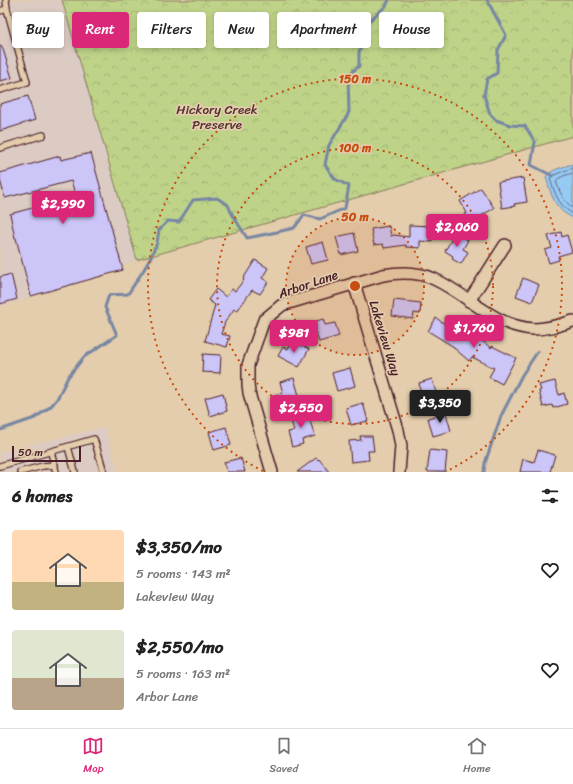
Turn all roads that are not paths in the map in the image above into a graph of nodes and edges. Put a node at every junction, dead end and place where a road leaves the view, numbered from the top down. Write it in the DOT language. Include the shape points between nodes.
graph roads {
  1 [pos="6,0"];
  2 [pos="7,9"];
  3 [pos="0,11"];
  4 [pos="0,90"];
  5 [pos="43,135"];
  6 [pos="0,148"];
  7 [pos="504,245"];
  8 [pos="354,283"];
  9 [pos="469,301"];
  10 [pos="572,324"];
  11 [pos="68,447"];
  12 [pos="51,452"];
  13 [pos="55,465"];
  14 [pos="0,466"];
  15 [pos="20,472"];
  16 [pos="56,472"];
  17 [pos="75,472"];
  18 [pos="104,472"];
  19 [pos="272,472"];
  20 [pos="399,472"];
  1 -- 2 [label="lane"];
  2 -- 3 [label="lane"];
  2 -- 4 [label="lane" via="27,82"];
  5 -- 6 [label="lane"];
  7 -- 9 [label="street"];
  8 -- 9 [label="street, Arbor Lane" via="391,273 421,275 433,278"];
  8 -- 19 [label="street, Arbor Lane" via="282,305 264,320 248,365 248,384"];
  8 -- 20 [label="street, Lakeview Way" via="398,430 401,446"];
  9 -- 10 [label="street, Arbor Lane" via="503,322 522,327 534,329"];
  11 -- 12 [label="lane"];
  11 -- 17 [label="lane"];
  11 -- 18 [label="lane" via="94,440"];
  12 -- 13 [label="lane"];
  12 -- 14 [label="lane"];
  13 -- 15 [label="lane"];
  13 -- 16 [label="lane"];
}
